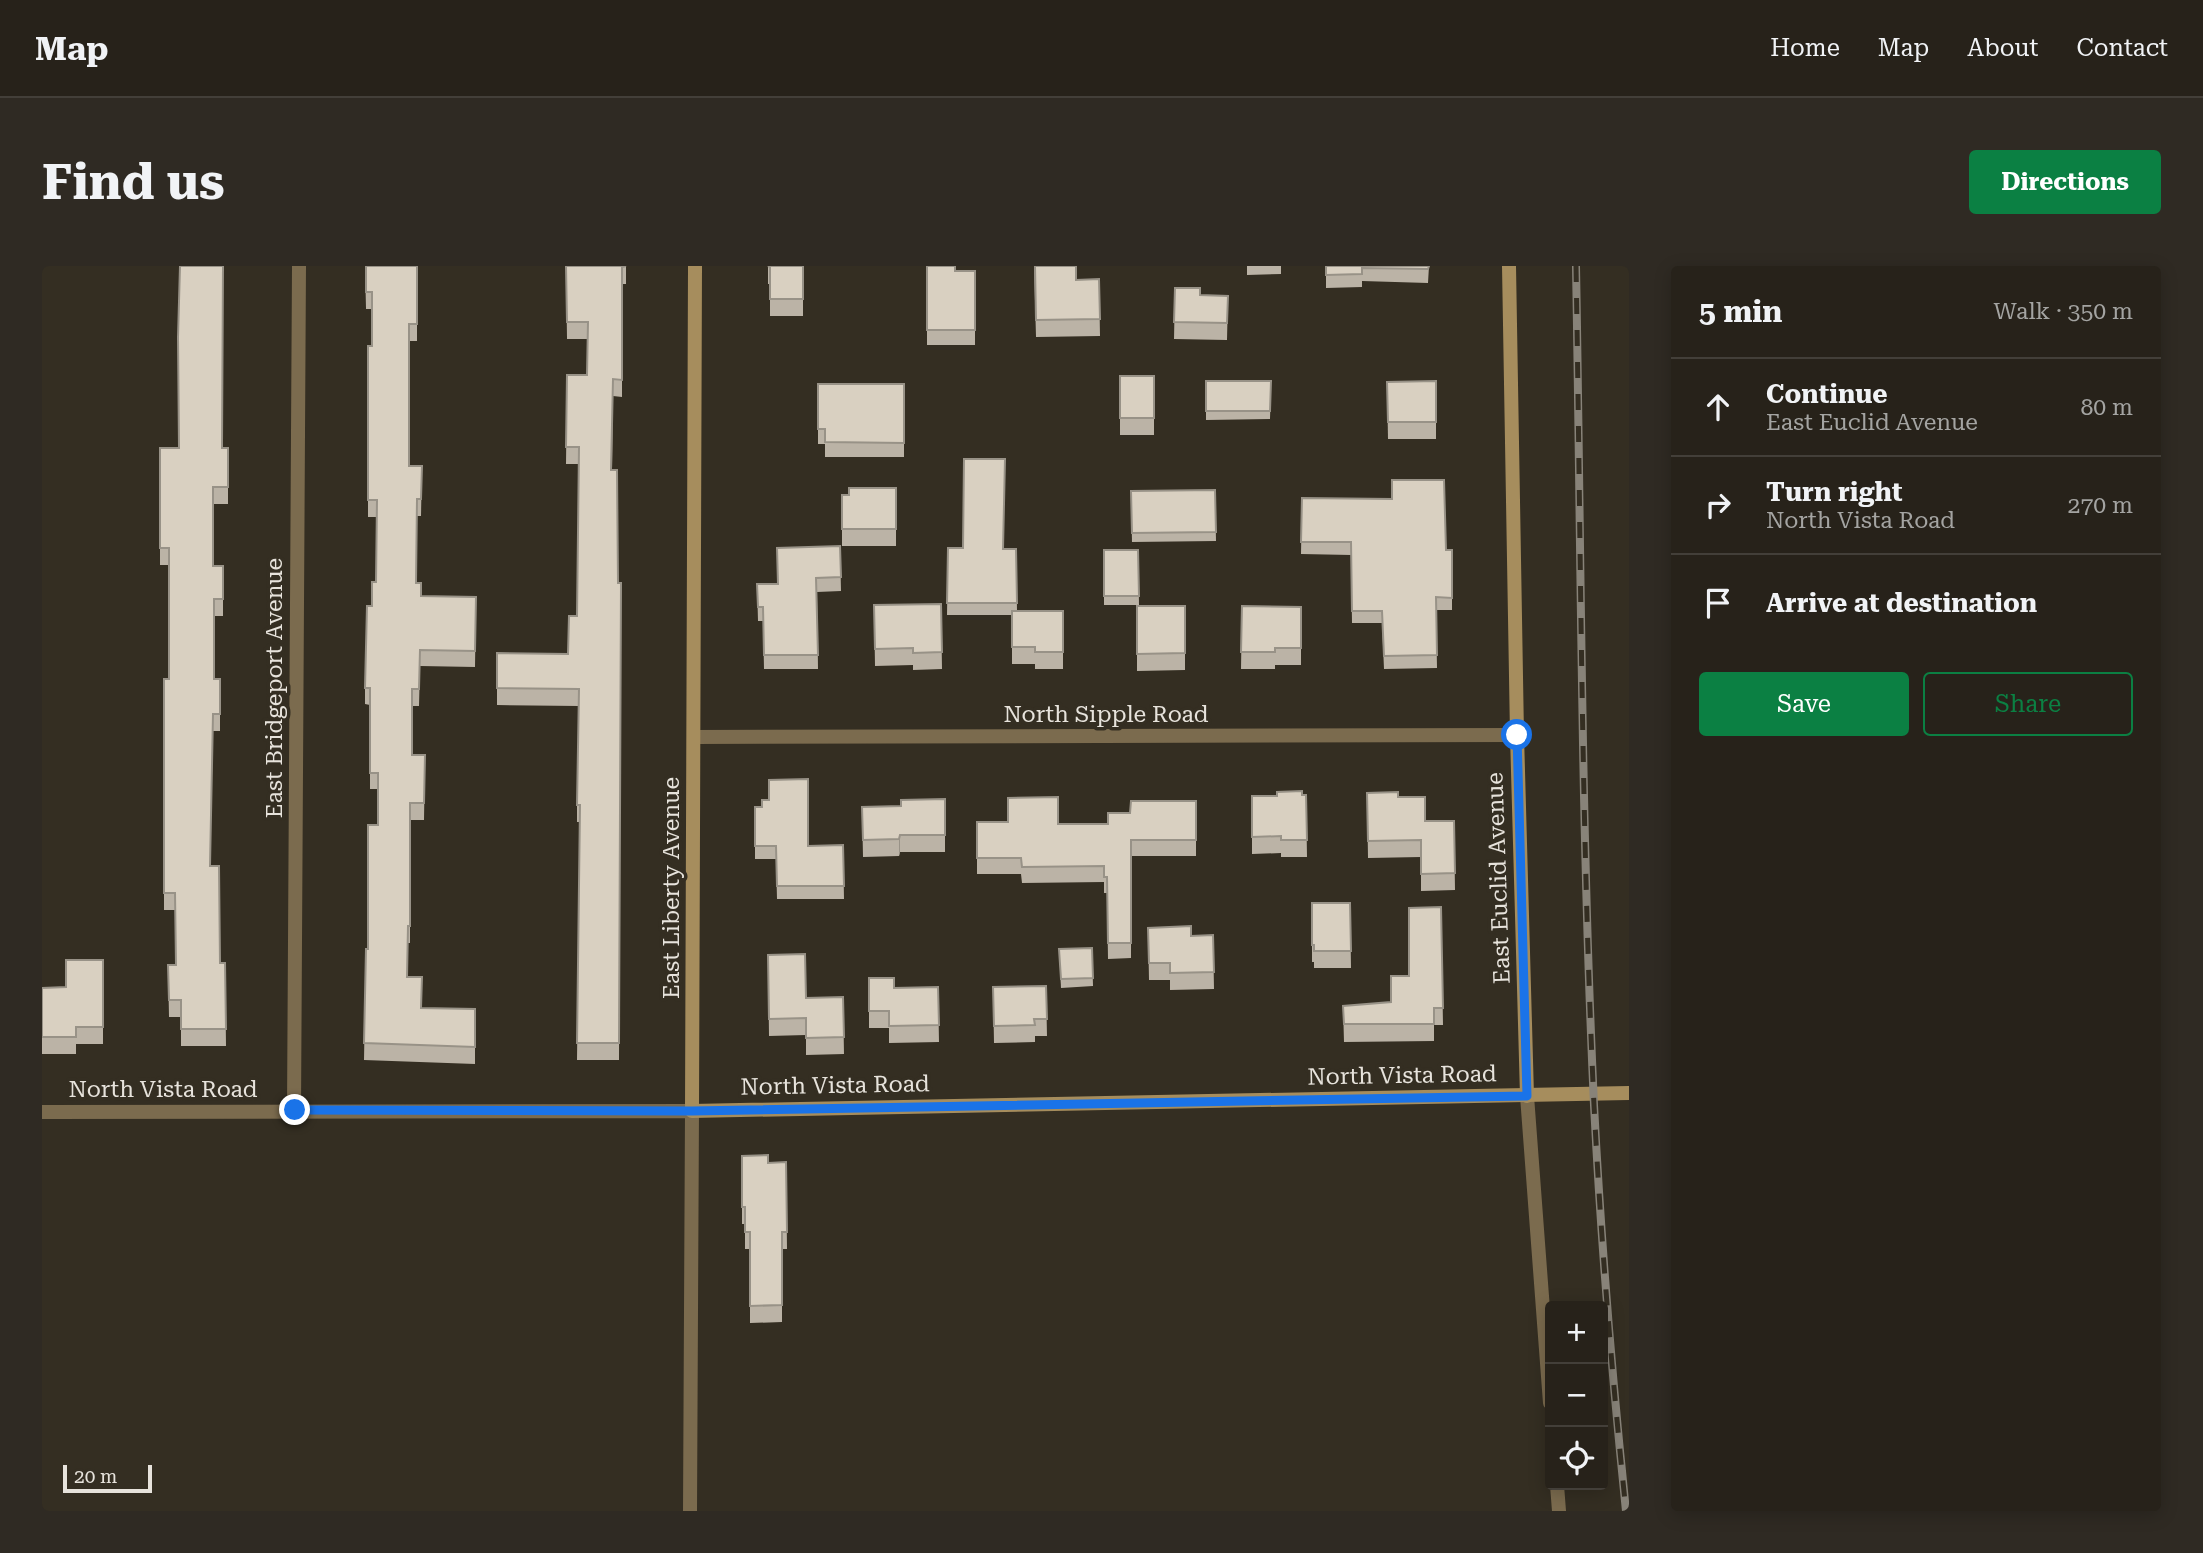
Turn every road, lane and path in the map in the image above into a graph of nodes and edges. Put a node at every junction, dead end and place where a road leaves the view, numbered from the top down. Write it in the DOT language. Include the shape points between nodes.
graph roads {
  1 [pos="299,266"];
  2 [pos="695,266"];
  3 [pos="1509,266"];
  4 [pos="1517,735"];
  5 [pos="694,737"];
  6 [pos="1629,1093"];
  7 [pos="1527,1096"];
  8 [pos="295,1110"];
  9 [pos="692,1111"];
  10 [pos="42,1112"];
  11 [pos="1547,1364"];
  12 [pos="1557,1490"];
  13 [pos="690,1511"];
  14 [pos="1559,1511"];
  1 -- 8 [label="street, East Bridgeport Avenue"];
  2 -- 5 [label="street, East Liberty Avenue"];
  3 -- 4 [label="street, East Euclid Avenue"];
  4 -- 5 [label="street, North Sipple Road"];
  4 -- 7 [label="street, East Euclid Avenue"];
  5 -- 9 [label="street, East Liberty Avenue"];
  6 -- 7 [label="street, North Vista Road"];
  7 -- 9 [label="street, North Vista Road"];
  7 -- 11 [label="street, East Euclid Avenue"];
  8 -- 9 [label="street, North Vista Road"];
  8 -- 10 [label="street, North Vista Road"];
  9 -- 13 [label="street, East Liberty Avenue"];
  12 -- 14 [label="street"];
}
